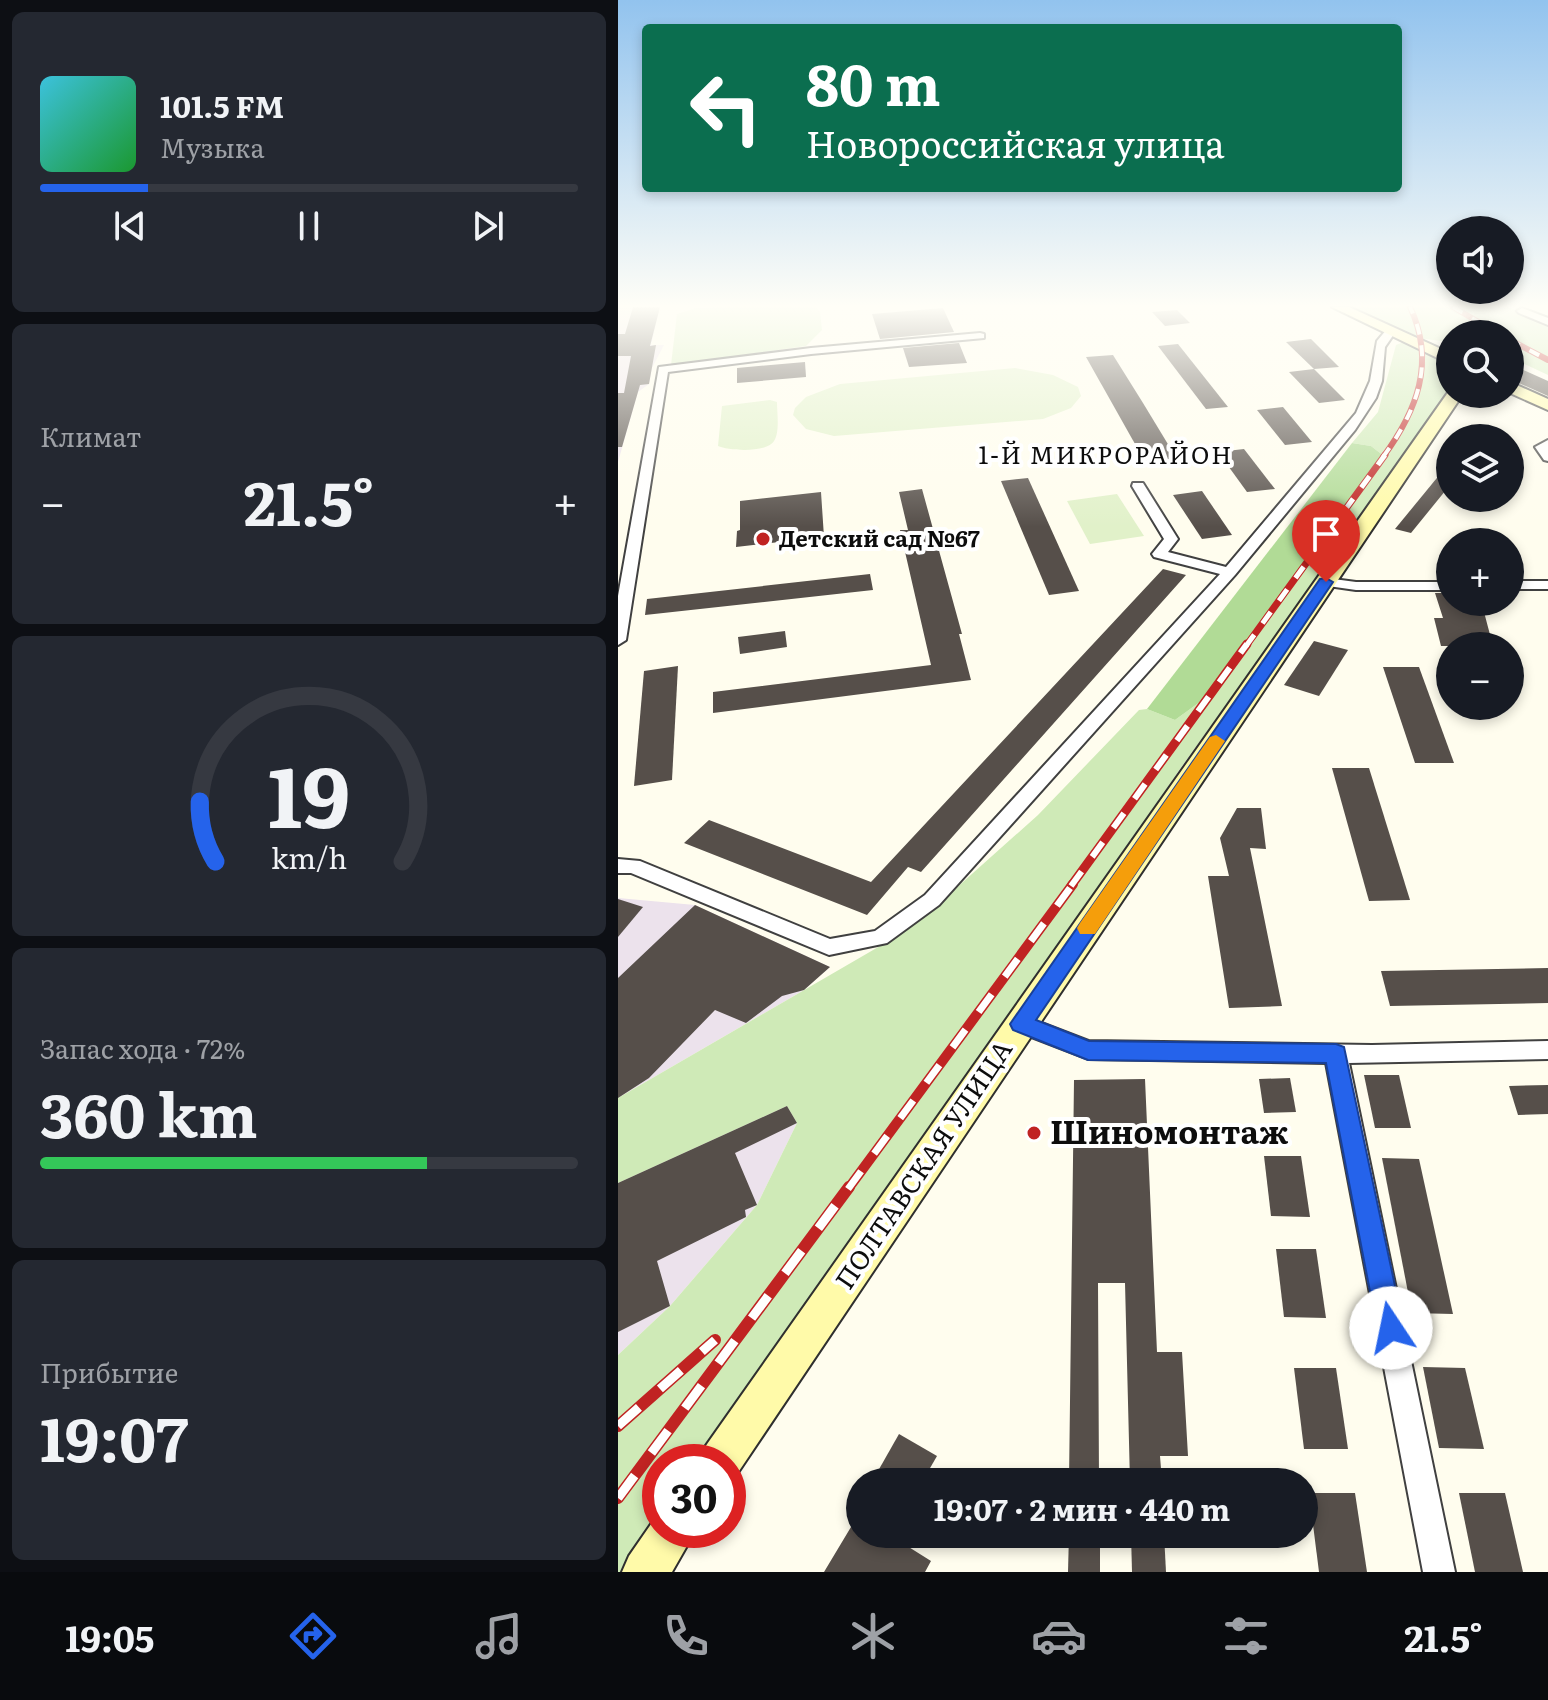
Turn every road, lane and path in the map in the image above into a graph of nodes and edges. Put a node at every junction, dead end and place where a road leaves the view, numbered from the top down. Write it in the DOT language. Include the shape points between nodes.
graph roads {
  1 [pos="661,380"];
  2 [pos="1376,380"];
  3 [pos="1524,394"];
  4 [pos="1548,405"];
  5 [pos="1445,408"];
  6 [pos="1548,444"];
  7 [pos="1548,457"];
  8 [pos="1138,486"];
  9 [pos="1230,572"];
  10 [pos="1326,582"];
  11 [pos="1524,585"];
  12 [pos="1548,585"];
  13 [pos="1436,586"];
  14 [pos="618,640"];
  15 [pos="618,866"];
  16 [pos="1021,1024"];
  17 [pos="1548,1050"];
  18 [pos="1336,1054"];
  19 [pos="732,1444"];
  20 [pos="662,1548"];
  21 [pos="645,1572"];
  22 [pos="1439,1572"];
  1 -- 14 [label="street"];
  2 -- 9 [label="street" via="1367,407"];
  3 -- 4 [label="street"];
  5 -- 10 [label="street, ПОЛТАВСКАЯ УЛИЦА"];
  6 -- 7 [label="street" via="1541,447"];
  8 -- 9 [label="street" via="1171,539 1159,554"];
  9 -- 15 [label="street" via="932,900 880,938 829,947 633,866"];
  10 -- 13 [label="street"];
  10 -- 16 [label="street, ПОЛТАВСКАЯ УЛИЦА"];
  11 -- 12 [label="street"];
  16 -- 18 [label="street" via="1088,1050"];
  16 -- 19 [label="street, ПОЛТАВСКАЯ УЛИЦА"];
  17 -- 18 [label="street"];
  18 -- 22 [label="street"];
  20 -- 21 [label="street"];
}
